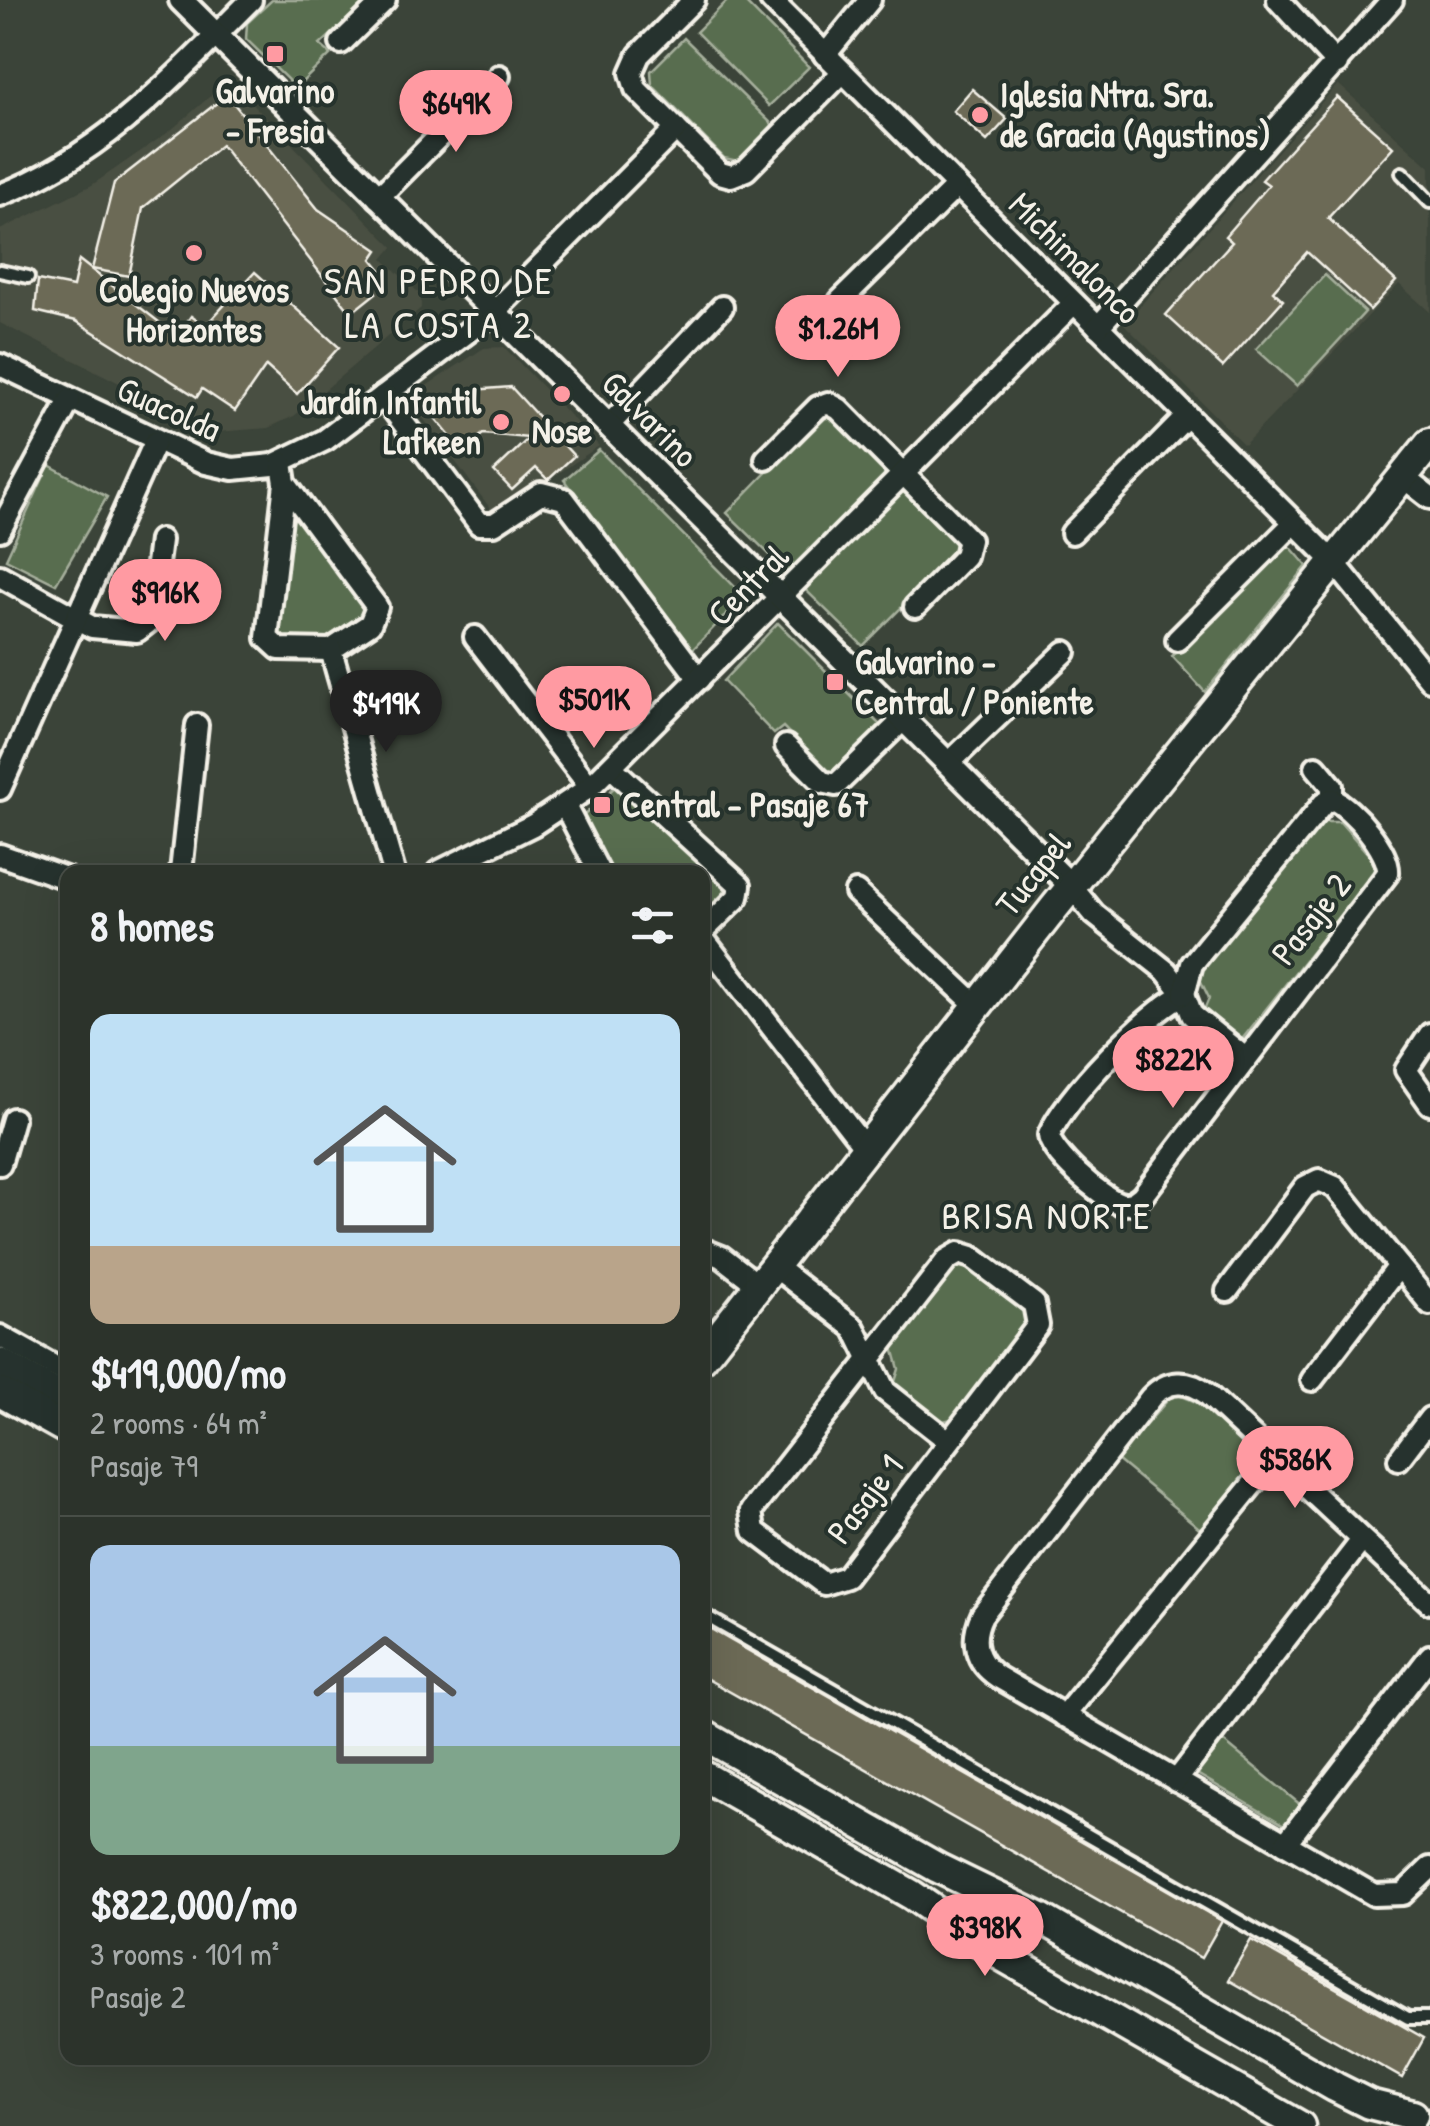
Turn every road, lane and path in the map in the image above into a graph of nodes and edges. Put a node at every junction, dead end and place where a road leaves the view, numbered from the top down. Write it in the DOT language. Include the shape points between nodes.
graph roads {
  1 [pos="181,0"];
  2 [pos="250,0"];
  3 [pos="385,0"];
  4 [pos="694,0"];
  5 [pos="771,0"];
  6 [pos="870,0"];
  7 [pos="1278,0"];
  8 [pos="1392,0"];
  9 [pos="216,35"];
  10 [pos="341,43"];
  11 [pos="826,54"];
  12 [pos="1337,64"];
  13 [pos="844,72"];
  14 [pos="499,76"];
  15 [pos="676,129"];
  16 [pos="1402,173"];
  17 [pos="958,186"];
  18 [pos="0,194"];
  19 [pos="378,198"];
  20 [pos="1430,202"];
  21 [pos="0,271"];
  22 [pos="28,277"];
  23 [pos="840,301"];
  24 [pos="1074,303"];
  25 [pos="722,307"];
  26 [pos="494,313"];
  27 [pos="1098,327"];
  28 [pos="0,365"];
  29 [pos="384,396"];
  30 [pos="70,400"];
  31 [pos="1187,416"];
  32 [pos="608,426"];
  33 [pos="155,442"];
  34 [pos="1430,443"];
  35 [pos="766,459"];
  36 [pos="284,473"];
  37 [pos="904,473"];
  38 [pos="1403,477"];
  39 [pos="1430,498"];
  40 [pos="1294,523"];
  41 [pos="0,530"];
  42 [pos="1072,534"];
  43 [pos="160,540"];
  44 [pos="1334,562"];
  45 [pos="0,576"];
  46 [pos="780,598"];
  47 [pos="915,607"];
  48 [pos="76,620"];
  49 [pos="475,637"];
  50 [pos="1176,640"];
  51 [pos="330,650"];
  52 [pos="1065,652"];
  53 [pos="699,679"];
  54 [pos="1430,680"];
  55 [pos="904,720"];
  56 [pos="197,725"];
  57 [pos="786,746"];
  58 [pos="948,764"];
  59 [pos="611,767"];
  60 [pos="1316,767"];
  61 [pos="590,787"];
  62 [pos="0,790"];
  63 [pos="1332,799"];
  64 [pos="565,806"];
  65 [pos="2,862"];
  66 [pos="182,865"];
  67 [pos="392,865"];
  68 [pos="452,865"];
  69 [pos="595,865"];
  70 [pos="60,877"];
  71 [pos="1071,886"];
  72 [pos="856,892"];
  73 [pos="710,926"];
  74 [pos="710,945"];
  75 [pos="1184,994"];
  76 [pos="977,1006"];
  77 [pos="1430,1034"];
  78 [pos="1244,1057"];
  79 [pos="1430,1104"];
  80 [pos="13,1119"];
  81 [pos="865,1148"];
  82 [pos="0,1164"];
  83 [pos="710,1250"];
  84 [pos="1398,1266"];
  85 [pos="766,1275"];
  86 [pos="1227,1291"];
  87 [pos="1430,1304"];
  88 [pos="0,1336"];
  89 [pos="710,1348"];
  90 [pos="869,1358"];
  91 [pos="0,1363"];
  92 [pos="60,1370"];
  93 [pos="1312,1380"];
  94 [pos="0,1392"];
  95 [pos="60,1397"];
  96 [pos="1430,1418"];
  97 [pos="60,1426"];
  98 [pos="946,1439"];
  99 [pos="1274,1458"];
  100 [pos="1399,1459"];
  101 [pos="1362,1540"];
  102 [pos="1430,1602"];
  103 [pos="710,1619"];
  104 [pos="1430,1656"];
  105 [pos="1064,1716"];
  106 [pos="710,1739"];
  107 [pos="710,1780"];
  108 [pos="1176,1781"];
  109 [pos="1285,1844"];
  110 [pos="1430,1868"];
  111 [pos="1430,2018"];
  112 [pos="1414,2116"];
  113 [pos="1300,2126"];
  1 -- 9 [label="street, Galvarino"];
  2 -- 9 [label="street"];
  3 -- 10 [label="street"];
  4 -- 15 [label="street" via="632,66 636,89"];
  5 -- 11 [label="street, Michimalonco"];
  6 -- 11 [label="street"];
  7 -- 12 [label="street"];
  8 -- 12 [label="street"];
  9 -- 18 [label="street" via="101,140"];
  9 -- 19 [label="street, Galvarino"];
  11 -- 13 [label="street, Michimalonco"];
  12 -- 27 [label="street"];
  13 -- 15 [label="street" via="740,174 720,173"];
  13 -- 17 [label="street, Michimalonco"];
  14 -- 19 [label="street"];
  15 -- 26 [label="street, Guacolda"];
  16 -- 20 [label="lane"];
  17 -- 23 [label="street"];
  17 -- 24 [label="street, Michimalonco"];
  19 -- 26 [label="street, Galvarino"];
  21 -- 22 [label="lane"];
  24 -- 27 [label="street, Michimalonco"];
  24 -- 37 [label="street, Central"];
  25 -- 32 [label="street"];
  26 -- 29 [label="street, Guacolda"];
  26 -- 32 [label="street, Galvarino"];
  27 -- 31 [label="street, Michimalonco"];
  28 -- 30 [label="street, Guacolda"];
  29 -- 36 [label="street, Guacolda"];
  29 -- 53 [label="street" via="480,524 494,524 541,492 564,499"];
  30 -- 33 [label="street, Guacolda"];
  30 -- 41 [label="street"];
  31 -- 40 [label="street, Michimalonco"];
  31 -- 42 [label="street"];
  32 -- 46 [label="street, Galvarino"];
  33 -- 36 [label="street, Guacolda" via="206,464"];
  33 -- 48 [label="street"];
  34 -- 38 [label="main road, Tucapel"];
  35 -- 37 [label="street" via="828,403"];
  36 -- 51 [label="street" via="377,607 370,624"];
  36 -- 51 [label="street" via="268,638 279,650"];
  37 -- 46 [label="street, Central"];
  37 -- 47 [label="street" via="970,545"];
  38 -- 39 [label="street"];
  38 -- 44 [label="main road, Tucapel"];
  40 -- 44 [label="street, Michimalonco"];
  40 -- 50 [label="street"];
  43 -- 48 [label="street" via="146,627 110,631"];
  44 -- 54 [label="street"];
  44 -- 71 [label="main road, Tucapel"];
  45 -- 48 [label="street"];
  46 -- 53 [label="street, Central"];
  46 -- 55 [label="street, Galvarino"];
  48 -- 62 [label="street"];
  49 -- 61 [label="street"];
  51 -- 67 [label="street"];
  52 -- 58 [label="street"];
  53 -- 59 [label="street, Central"];
  55 -- 57 [label="street" via="836,786 822,782"];
  55 -- 58 [label="street, Galvarino"];
  56 -- 66 [label="street"];
  58 -- 71 [label="street, Galvarino"];
  59 -- 61 [label="street, Central"];
  59 -- 73 [label="street" via="740,885"];
  60 -- 63 [label="street, Pasaje 2" via="1332,786"];
  61 -- 64 [label="street, Central"];
  63 -- 75 [label="street" via="1192,964"];
  63 -- 78 [label="street, Pasaje 2" via="1385,857 1388,874"];
  64 -- 68 [label="street, Central"];
  64 -- 69 [label="street"];
  65 -- 70 [label="street"];
  71 -- 75 [label="street"];
  71 -- 76 [label="main road, Tucapel"];
  72 -- 76 [label="street"];
  74 -- 81 [label="street"];
  75 -- 78 [label="street" via="1192,1015"];
  75 -- 78 [label="street, Pasaje 2" via="1122,1043 1049,1135 1056,1154 1128,1204 1142,1196"];
  76 -- 81 [label="main road, Tucapel"];
  77 -- 79 [label="street" via="1406,1070"];
  80 -- 82 [label="street"];
  81 -- 85 [label="main road, Tucapel"];
  83 -- 85 [label="street"];
  84 -- 86 [label="street" via="1335,1188 1319,1180 1305,1187"];
  84 -- 87 [label="street"];
  84 -- 93 [label="street"];
  85 -- 89 [label="main road, Tucapel"];
  85 -- 90 [label="street" via="854,1328"];
  88 -- 92 [label="street"];
  90 -- 98 [label="street" via="885,1391"];
  90 -- 98 [label="street, Pasaje 1" via="958,1253 972,1256 1034,1304 1034,1330"];
  90 -- 98 [label="street, Pasaje 1" via="752,1510 754,1531 818,1580 837,1584"];
  91 -- 95 [label="main road"];
  94 -- 97 [label="main road"];
  96 -- 100 [label="street"];
  99 -- 101 [label="street"];
  99 -- 105 [label="street"];
  99 -- 105 [label="street" via="1200,1388 1174,1383 1150,1397 982,1615 976,1648 991,1672"];
  101 -- 102 [label="street"];
  101 -- 108 [label="street"];
  103 -- 111 [label="lane" via="1408,2018"];
  104 -- 109 [label="street"];
  105 -- 108 [label="street"];
  106 -- 112 [label="main road" via="1335,2087"];
  107 -- 113 [label="main road"];
  108 -- 109 [label="street"];
  109 -- 110 [label="street" via="1374,1894 1411,1889"];
}
